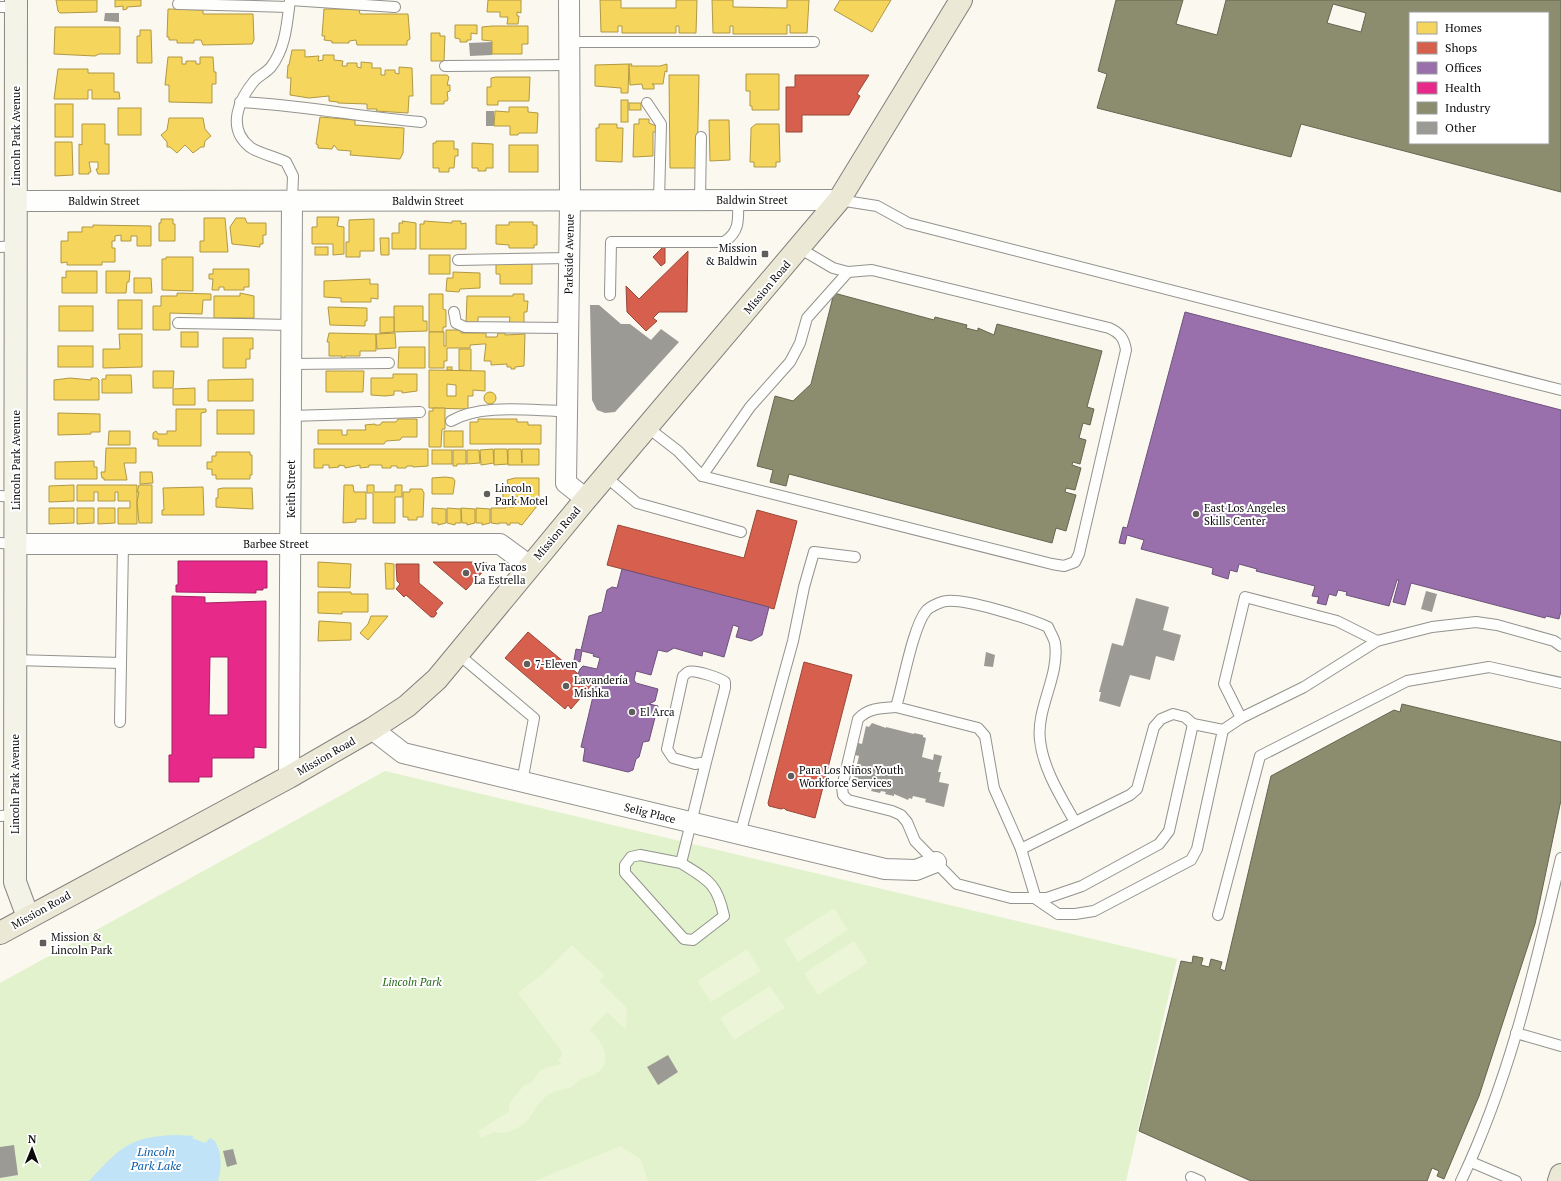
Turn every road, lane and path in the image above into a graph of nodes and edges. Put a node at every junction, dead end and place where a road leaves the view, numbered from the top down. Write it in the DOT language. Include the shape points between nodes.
graph roads {
  1 [pos="569,0"];
  2 [pos="961,0"];
  3 [pos="290,2"];
  4 [pos="178,4"];
  5 [pos="11,5"];
  6 [pos="395,7"];
  7 [pos="569,42"];
  8 [pos="814,42"];
  9 [pos="569,65"];
  10 [pos="445,66"];
  11 [pos="240,102"];
  12 [pos="647,103"];
  13 [pos="421,122"];
  14 [pos="701,138"];
  15 [pos="570,200"];
  16 [pos="659,200"];
  17 [pos="738,200"];
  18 [pos="839,200"];
  19 [pos="16,201"];
  20 [pos="292,201"];
  21 [pos="700,201"];
  22 [pos="8,247"];
  23 [pos="799,248"];
  24 [pos="569,258"];
  25 [pos="458,260"];
  26 [pos="848,272"];
  27 [pos="610,294"];
  28 [pos="454,312"];
  29 [pos="178,323"];
  30 [pos="292,325"];
  31 [pos="568,328"];
  32 [pos="389,363"];
  33 [pos="291,364"];
  34 [pos="1561,390"];
  35 [pos="567,411"];
  36 [pos="420,412"];
  37 [pos="291,416"];
  38 [pos="451,421"];
  39 [pos="647,427"];
  40 [pos="605,476"];
  41 [pos="702,476"];
  42 [pos="8,497"];
  43 [pos="586,499"];
  44 [pos="741,532"];
  45 [pos="8,544"];
  46 [pos="123,544"];
  47 [pos="291,544"];
  48 [pos="855,557"];
  49 [pos="530,566"];
  50 [pos="1377,641"];
  51 [pos="1561,646"];
  52 [pos="458,654"];
  53 [pos="15,660"];
  54 [pos="121,663"];
  55 [pos="1561,683"];
  56 [pos="896,707"];
  57 [pos="1241,718"];
  58 [pos="120,722"];
  59 [pos="1193,724"];
  60 [pos="372,730"];
  61 [pos="1223,730"];
  62 [pos="706,762"];
  63 [pos="289,777"];
  64 [pos="522,782"];
  65 [pos="8,816"];
  66 [pos="1075,822"];
  67 [pos="692,824"];
  68 [pos="740,834"];
  69 [pos="1021,849"];
  70 [pos="1561,858"];
  71 [pos="936,862"];
  72 [pos="681,863"];
  73 [pos="1036,899"];
  74 [pos="1218,915"];
  75 [pos="28,917"];
  76 [pos="0,933"];
  77 [pos="1516,1033"];
  78 [pos="1561,1046"];
  79 [pos="1470,1162"];
  80 [pos="1561,1174"];
  81 [pos="1462,1181"];
  82 [pos="1516,1181"];
  83 [pos="1559,1181"];
  1 -- 7 [label="street, Parkside Avenue"];
  2 -- 18 [label="main road, Mission Road"];
  3 -- 4 [label="lane"];
  3 -- 6 [label="lane"];
  3 -- 11 [label="lane" via="282,48 271,67 256,80"];
  5 -- 19 [label="street, Lincoln Park Avenue"];
  7 -- 8 [label="lane"];
  7 -- 9 [label="street, Parkside Avenue"];
  9 -- 10 [label="lane"];
  9 -- 15 [label="street, Parkside Avenue"];
  11 -- 13 [label="lane" via="278,104"];
  11 -- 20 [label="lane" via="236,116 239,134 250,148 286,162 293,176"];
  12 -- 16 [label="lane" via="661,124"];
  14 -- 21 [label="lane"];
  15 -- 16 [label="street, Baldwin Street"];
  15 -- 20 [label="street, Baldwin Street"];
  15 -- 24 [label="street, Parkside Avenue"];
  16 -- 21 [label="street, Baldwin Street"];
  17 -- 18 [label="street, Baldwin Street"];
  17 -- 21 [label="street, Baldwin Street"];
  17 -- 27 [label="lane" via="738,227 732,237 724,242 610,242"];
  18 -- 23 [label="main road, Mission Road"];
  18 -- 34 [label="lane" via="877,206 908,223"];
  19 -- 20 [label="street, Baldwin Street"];
  19 -- 22 [label="street, Lincoln Park Avenue"];
  20 -- 30 [label="street, Keith Street"];
  22 -- 42 [label="street, Lincoln Park Avenue"];
  23 -- 26 [label="lane" via="833,268"];
  23 -- 39 [label="main road, Mission Road"];
  24 -- 25 [label="lane"];
  24 -- 31 [label="street, Parkside Avenue"];
  26 -- 41 [label="lane" via="807,318 800,343 790,362 750,407"];
  26 -- 41 [label="lane" via="872,270 1110,328 1120,333 1126,350 1079,554 1075,562 1064,566 1052,564"];
  28 -- 31 [label="lane" via="456,323 465,328"];
  29 -- 30 [label="lane"];
  30 -- 33 [label="street, Keith Street"];
  31 -- 35 [label="street, Parkside Avenue"];
  32 -- 33 [label="lane"];
  33 -- 37 [label="street, Keith Street"];
  35 -- 38 [label="lane" via="481,410 462,414"];
  35 -- 43 [label="street, Parkside Avenue" via="566,483"];
  36 -- 37 [label="lane"];
  37 -- 47 [label="street, Keith Street"];
  39 -- 40 [label="main road, Mission Road"];
  39 -- 41 [label="lane" via="678,451"];
  40 -- 43 [label="main road, Mission Road"];
  40 -- 44 [label="lane" via="637,503"];
  42 -- 45 [label="street, Lincoln Park Avenue"];
  43 -- 49 [label="main road, Mission Road"];
  45 -- 46 [label="street, Barbee Street"];
  45 -- 53 [label="street, Lincoln Park Avenue"];
  46 -- 47 [label="street, Barbee Street"];
  46 -- 54 [label="lane"];
  47 -- 49 [label="street, Barbee Street" via="500,544"];
  47 -- 63 [label="street, Keith Street"];
  48 -- 68 [label="lane" via="814,552 793,641"];
  49 -- 52 [label="main road, Mission Road"];
  50 -- 51 [label="lane" via="1432,627 1476,622 1497,625 1554,641"];
  50 -- 57 [label="lane" via="1304,687"];
  50 -- 57 [label="lane" via="1337,621 1245,597 1224,684"];
  52 -- 60 [label="main road, Mission Road" via="437,679 407,706"];
  52 -- 64 [label="lane" via="534,718"];
  53 -- 54 [label="lane"];
  53 -- 65 [label="street, Lincoln Park Avenue"];
  54 -- 58 [label="lane"];
  55 -- 74 [label="lane" via="1489,666 1407,681 1260,756"];
  56 -- 66 [label="lane" via="919,623 926,610 947,601 981,607 1048,627 1055,642 1055,659 1040,725 1040,740 1045,763"];
  56 -- 69 [label="lane" via="978,728 985,736 994,788"];
  56 -- 71 [label="lane" via="873,709 864,712 858,719 842,787 843,795 848,800 892,811 901,816 907,822 916,841"];
  57 -- 61 [label="lane"];
  59 -- 61 [label="lane"];
  59 -- 66 [label="lane" via="1185,717 1173,714 1160,719 1154,727 1137,789 1130,795"];
  59 -- 73 [label="lane" via="1169,830 1159,844 1082,886 1047,898"];
  60 -- 63 [label="main road, Mission Road"];
  60 -- 64 [label="street, Selig Place" via="403,753"];
  61 -- 73 [label="lane" via="1197,849 1191,860 1094,911 1058,914"];
  62 -- 62 [label="lane" via="695,764 673,758 667,749 683,676 693,671 725,682 726,688"];
  62 -- 67 [label="lane"];
  63 -- 75 [label="main road, Mission Road"];
  64 -- 67 [label="street, Selig Place"];
  65 -- 75 [label="street, Lincoln Park Avenue" via="15,882"];
  66 -- 69 [label="lane"];
  67 -- 68 [label="street, Selig Place"];
  67 -- 72 [label="lane"];
  68 -- 71 [label="street, Selig Place" via="885,869 916,870"];
  69 -- 73 [label="lane"];
  70 -- 77 [label="lane"];
  71 -- 73 [label="lane" via="957,884 1011,898"];
  72 -- 72 [label="lane" via="706,879 720,896 724,916 693,940 684,938 625,873 631,857 640,855"];
  75 -- 76 [label="main road, Mission Road"];
  77 -- 78 [label="lane"];
  77 -- 79 [label="lane" via="1505,1071"];
  79 -- 81 [label="lane"];
  79 -- 82 [label="lane"];
  80 -- 83 [label="main road"];
}
